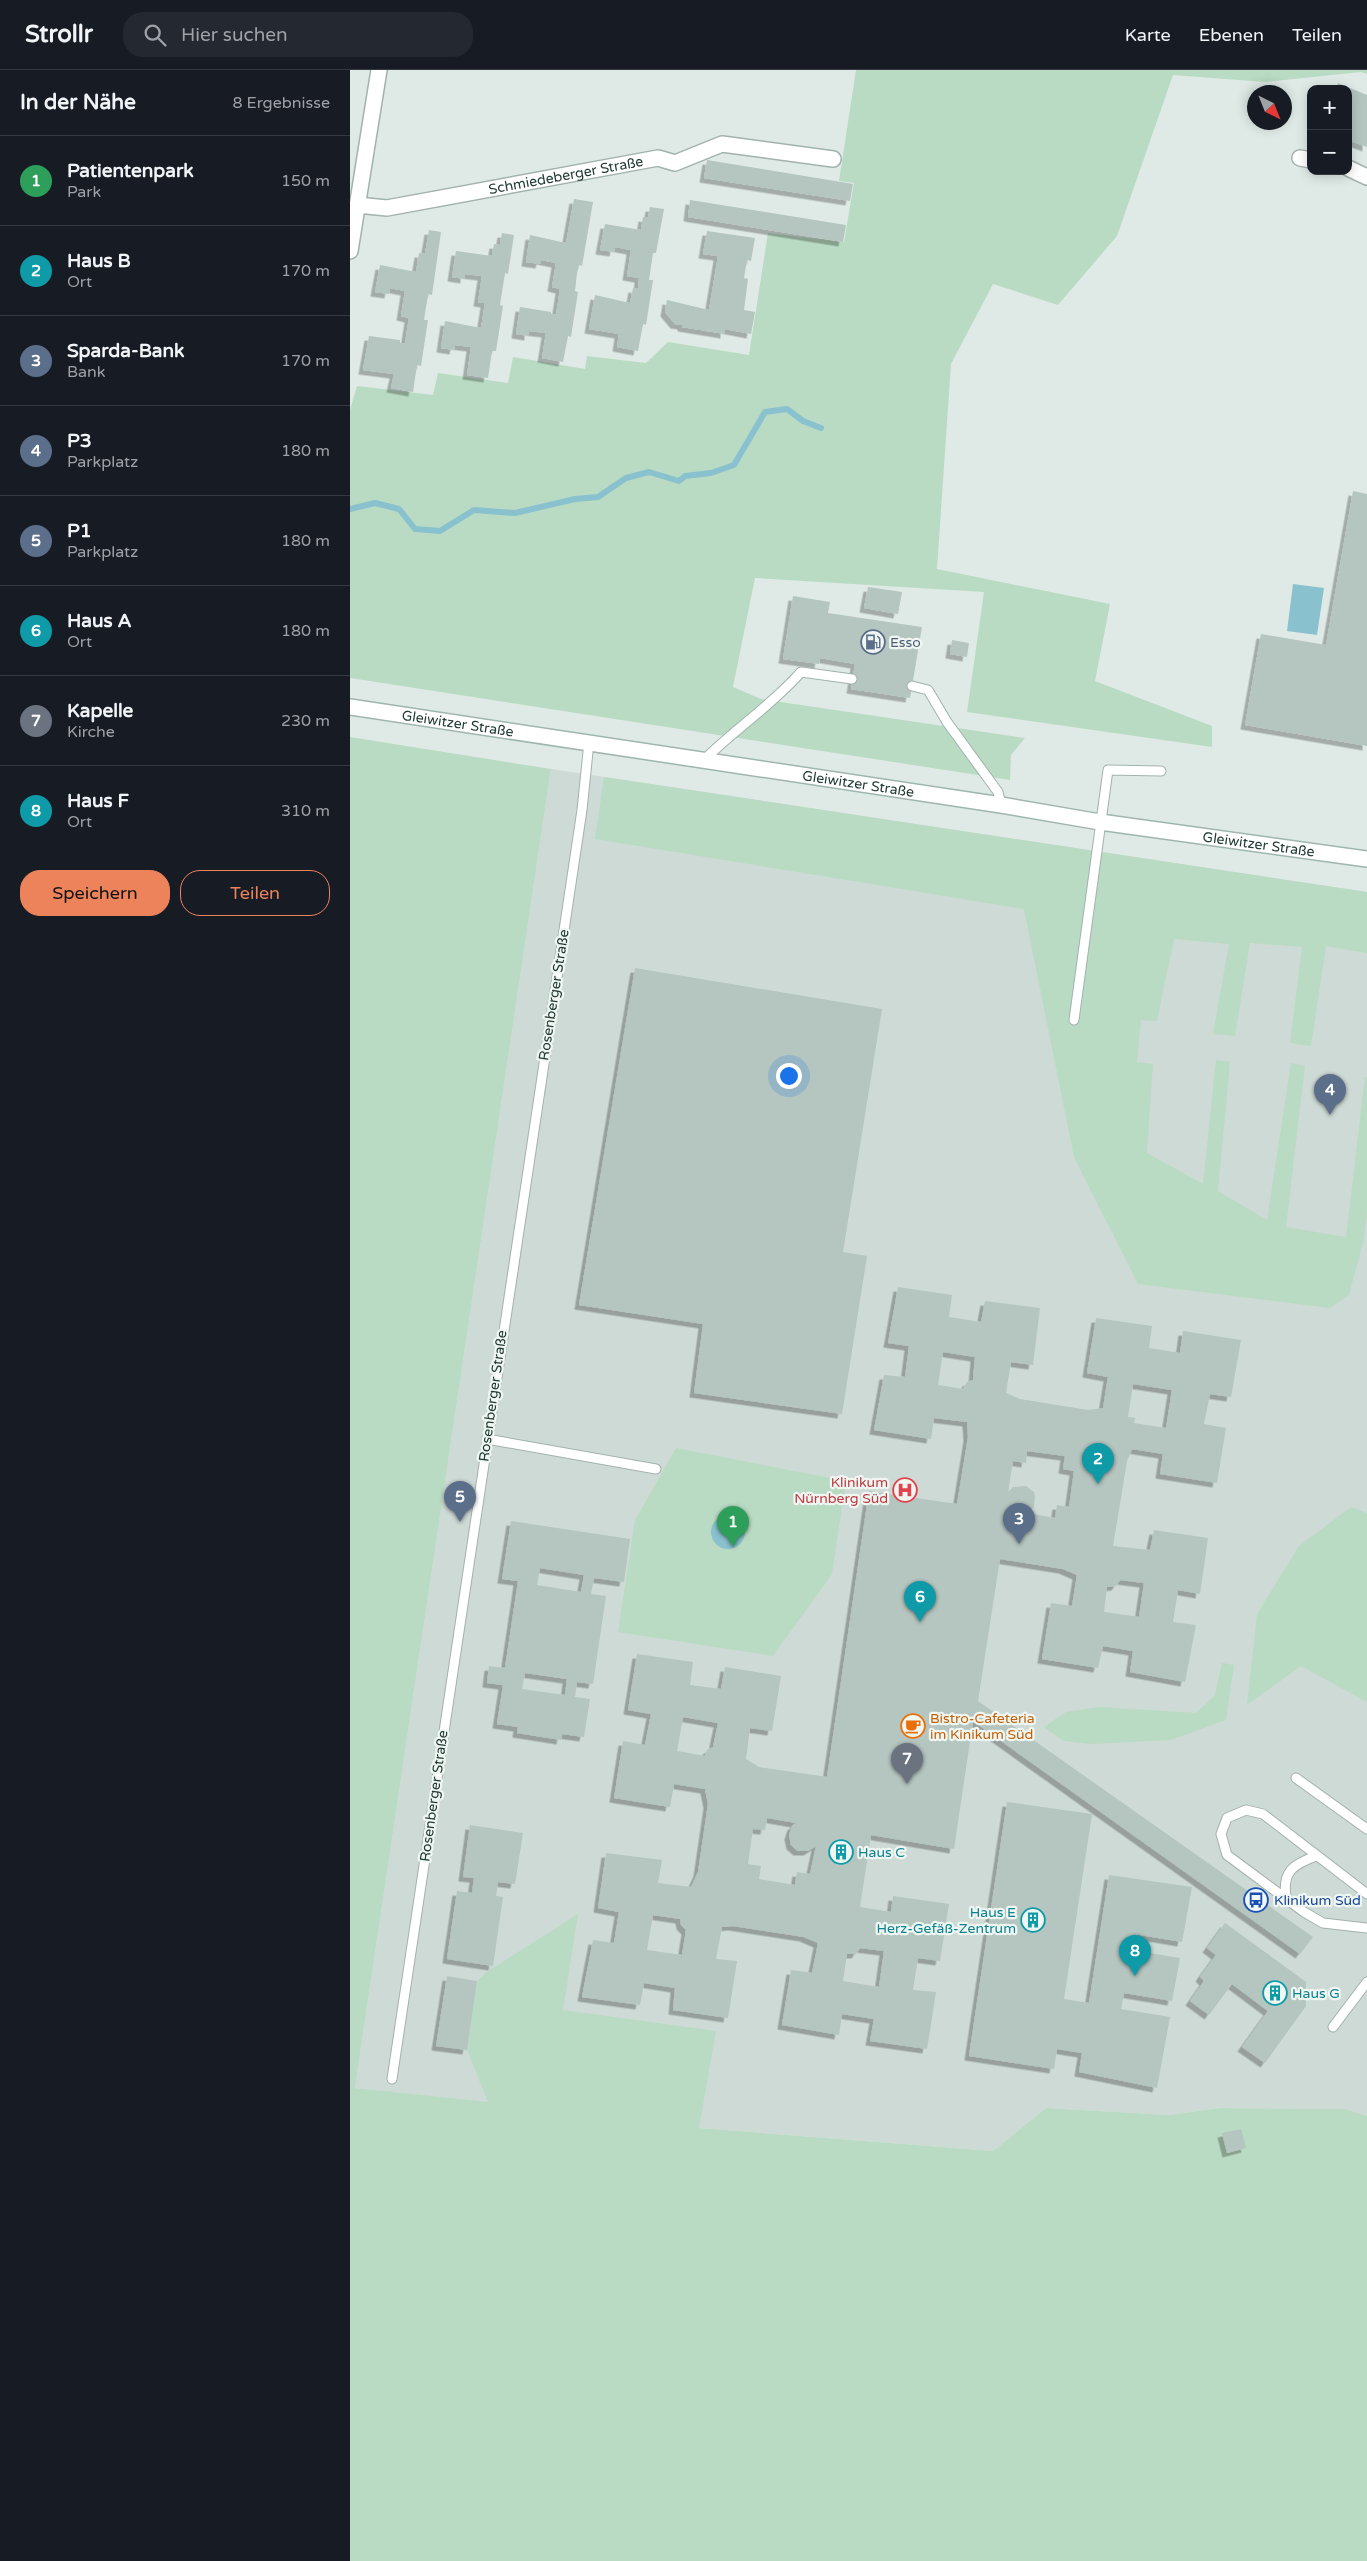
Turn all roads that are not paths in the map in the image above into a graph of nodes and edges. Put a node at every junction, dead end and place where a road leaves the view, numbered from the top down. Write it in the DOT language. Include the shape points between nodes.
graph roads {
  1 [pos="379,70"];
  2 [pos="833,159"];
  3 [pos="1352,170"];
  4 [pos="1367,177"];
  5 [pos="357,205"];
  6 [pos="350,251"];
  7 [pos="852,679"];
  8 [pos="912,686"];
  9 [pos="350,707"];
  10 [pos="589,742"];
  11 [pos="704,760"];
  12 [pos="1161,771"];
  13 [pos="1001,805"];
  14 [pos="1100,822"];
  15 [pos="1367,859"];
  16 [pos="1074,1020"];
  17 [pos="487,1439"];
  18 [pos="656,1469"];
  19 [pos="1296,1778"];
  20 [pos="1367,1829"];
  21 [pos="1316,1856"];
  22 [pos="1367,1894"];
  23 [pos="1286,1897"];
  24 [pos="1367,1928"];
  25 [pos="1367,1982"];
  26 [pos="1333,2027"];
  27 [pos="392,2079"];
  1 -- 5 [label="main road"];
  2 -- 5 [label="main road, Schmiedeberger Straße" via="722,144 675,163 658,158 387,208"];
  3 -- 4 [label="main road"];
  5 -- 6 [label="main road"];
  7 -- 11 [label="lane" via="801,672 779,697 742,724"];
  8 -- 13 [label="lane" via="928,690 994,787"];
  9 -- 10 [label="main road, Gleiwitzer Straße"];
  10 -- 11 [label="main road, Gleiwitzer Straße"];
  10 -- 17 [label="lane, Rosenberger Straße" via="582,810"];
  11 -- 13 [label="main road, Gleiwitzer Straße"];
  12 -- 14 [label="lane" via="1108,770"];
  13 -- 14 [label="main road, Gleiwitzer Straße"];
  14 -- 15 [label="main road, Gleiwitzer Straße"];
  14 -- 16 [label="lane"];
  17 -- 18 [label="lane"];
  17 -- 27 [label="lane, Rosenberger Straße"];
  19 -- 20 [label="lane"];
  21 -- 22 [label="lane"];
  21 -- 23 [label="lane" via="1296,1863 1286,1876"];
  21 -- 23 [label="lane" via="1263,1814 1246,1810 1227,1818 1221,1834 1227,1855"];
  23 -- 24 [label="lane" via="1323,1923"];
  25 -- 26 [label="lane"];
}
